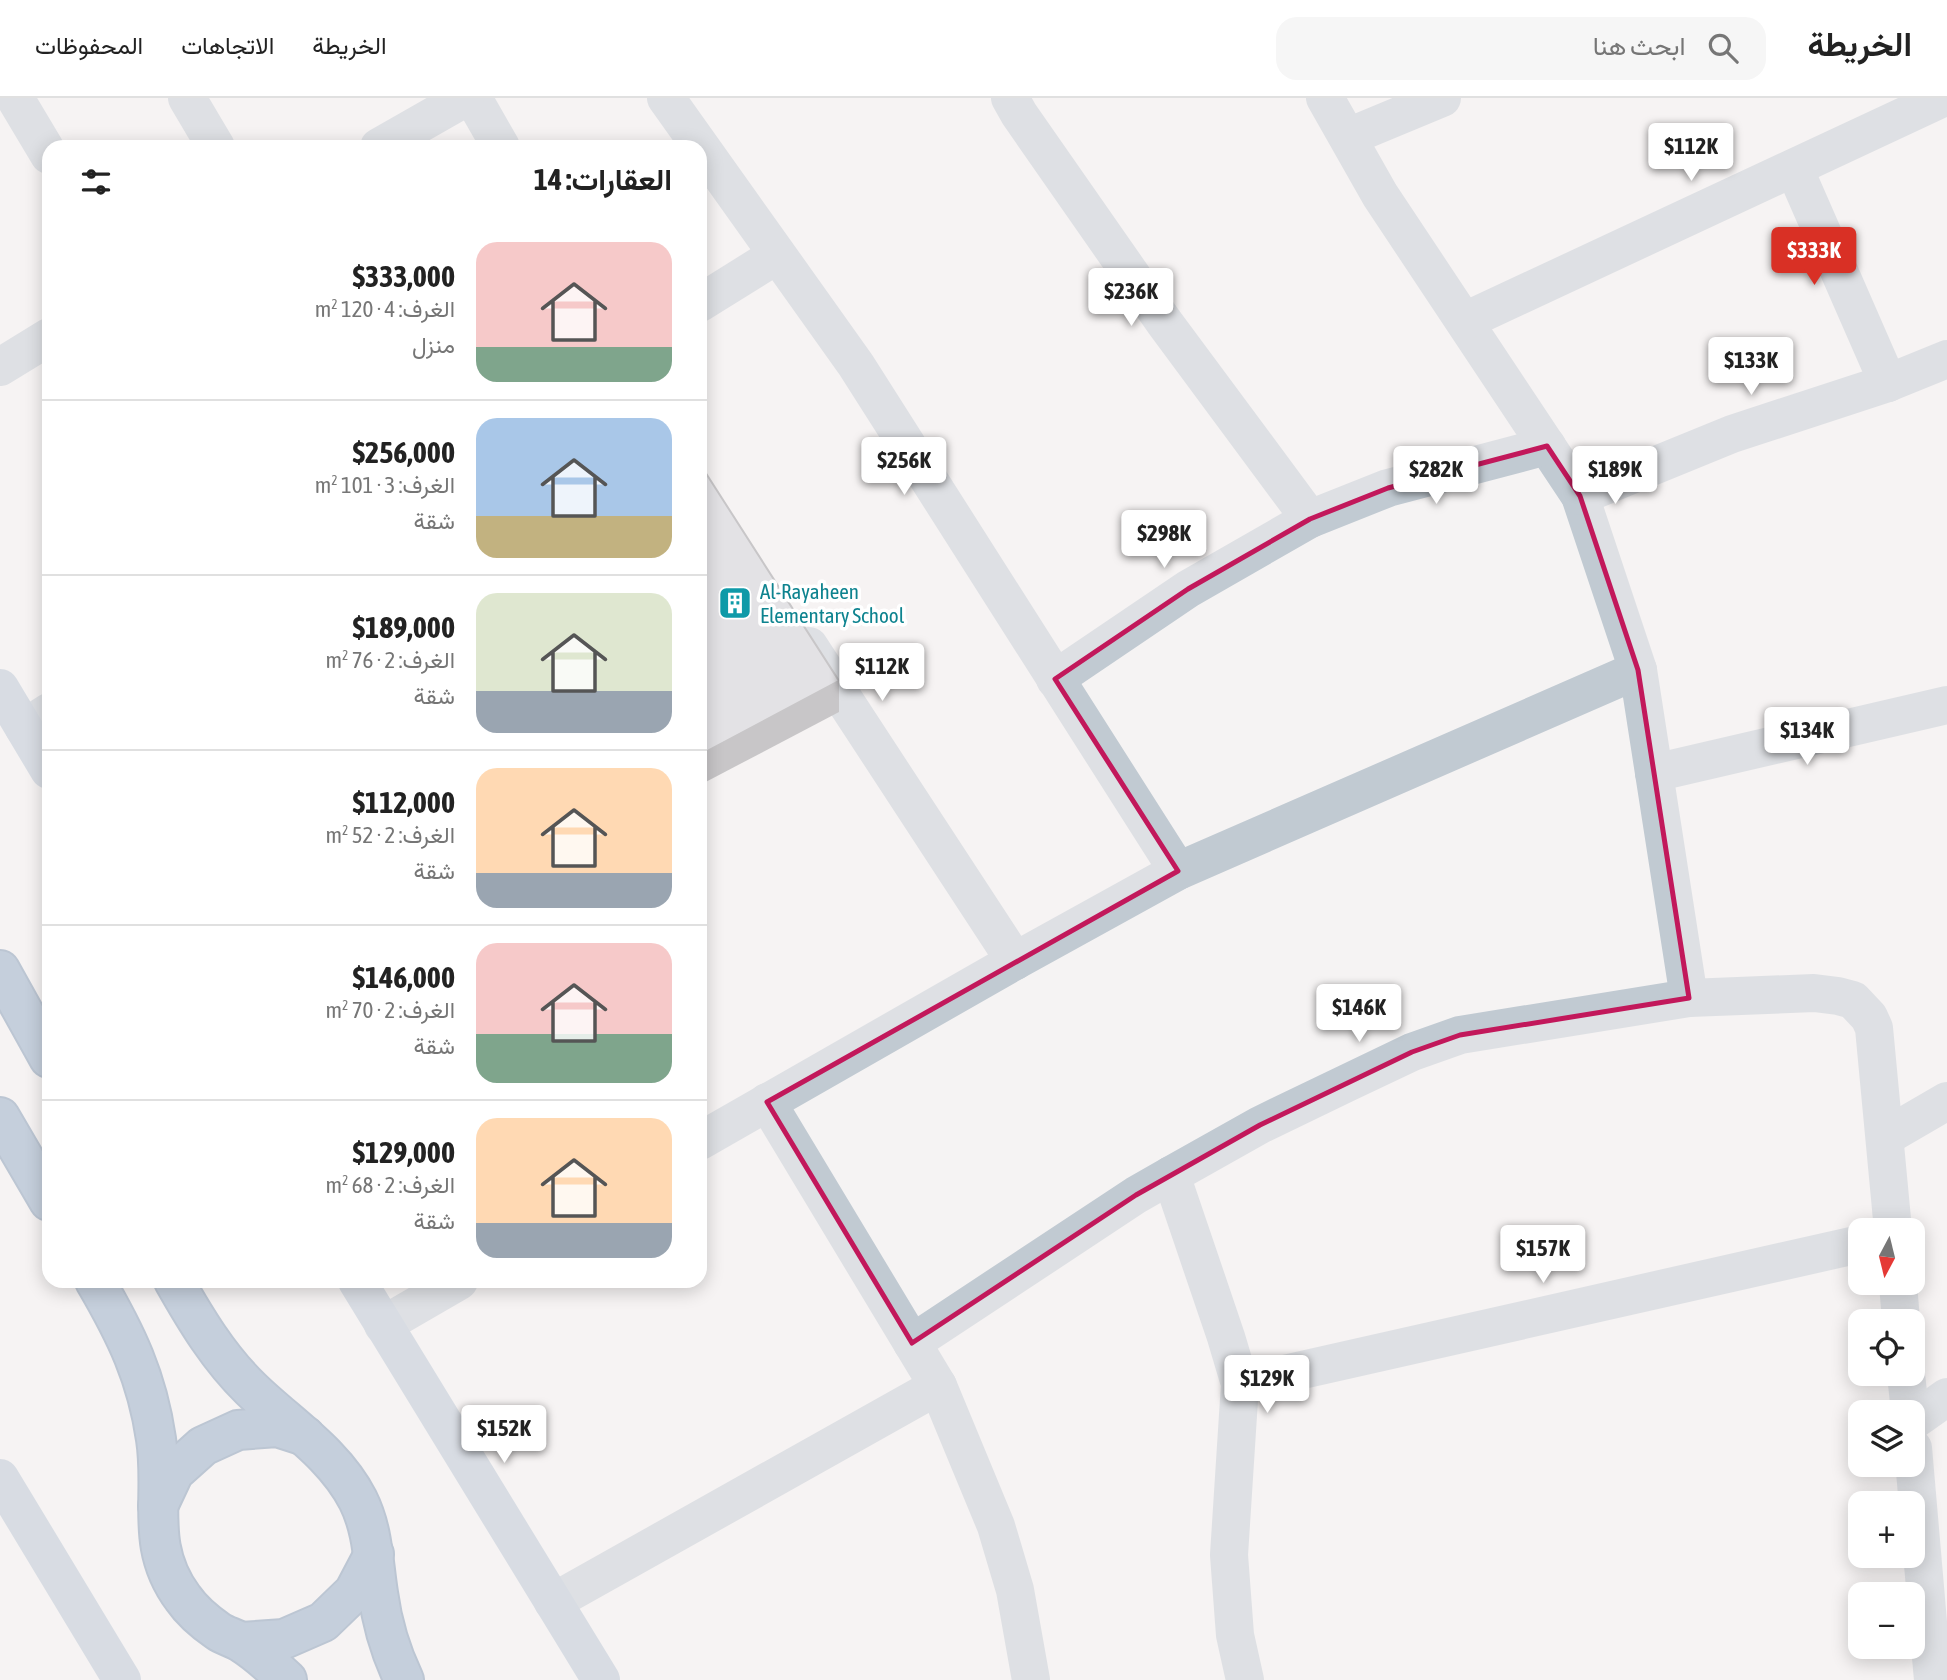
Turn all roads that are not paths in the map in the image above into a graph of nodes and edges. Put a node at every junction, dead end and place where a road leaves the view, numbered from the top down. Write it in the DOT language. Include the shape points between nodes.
graph roads {
  1 [pos="15,98"];
  2 [pos="187,98"];
  3 [pos="465,98"];
  4 [pos="473,98"];
  5 [pos="666,98"];
  6 [pos="1010,98"];
  7 [pos="1325,98"];
  8 [pos="1442,98"];
  9 [pos="1943,98"];
  10 [pos="1348,137"];
  11 [pos="212,140"];
  12 [pos="391,140"];
  13 [pos="497,140"];
  14 [pos="696,140"];
  15 [pos="42,143"];
  16 [pos="707,156"];
  17 [pos="1794,168"];
  18 [pos="777,255"];
  19 [pos="707,299"];
  20 [pos="1465,321"];
  21 [pos="42,341"];
  22 [pos="1947,359"];
  23 [pos="0,367"];
  24 [pos="1888,383"];
  25 [pos="1547,446"];
  26 [pos="1580,496"];
  27 [pos="1310,519"];
  28 [pos="790,617"];
  29 [pos="1638,670"];
  30 [pos="1055,679"];
  31 [pos="0,688"];
  32 [pos="1947,705"];
  33 [pos="36,720"];
  34 [pos="42,743"];
  35 [pos="1654,773"];
  36 [pos="1178,871"];
  37 [pos="1015,961"];
  38 [pos="0,971"];
  39 [pos="1689,998"];
  40 [pos="42,1046"];
  41 [pos="1947,1101"];
  42 [pos="767,1102"];
  43 [pos="0,1117"];
  44 [pos="707,1137"];
  45 [pos="1885,1137"];
  46 [pos="1171,1175"];
  47 [pos="42,1189"];
  48 [pos="1892,1218"];
  49 [pos="1848,1247"];
  50 [pos="99,1288"];
  51 [pos="178,1288"];
  52 [pos="361,1288"];
  53 [pos="447,1288"];
  54 [pos="383,1325"];
  55 [pos="912,1343"];
  56 [pos="1240,1384"];
  57 [pos="938,1386"];
  58 [pos="1947,1397"];
  59 [pos="1925,1413"];
  60 [pos="305,1436"];
  61 [pos="1916,1477"];
  62 [pos="0,1478"];
  63 [pos="158,1507"];
  64 [pos="374,1554"];
  65 [pos="554,1602"];
  66 [pos="241,1642"];
  67 [pos="122,1680"];
  68 [pos="287,1680"];
  69 [pos="404,1680"];
  70 [pos="601,1680"];
  71 [pos="1031,1680"];
  72 [pos="1245,1680"];
  73 [pos="1933,1680"];
  1 -- 15 [label="street"];
  2 -- 11 [label="street"];
  3 -- 12 [label="street"];
  4 -- 13 [label="street"];
  5 -- 14 [label="street"];
  6 -- 27 [label="street" via="1164,322"];
  7 -- 10 [label="street"];
  8 -- 10 [label="street"];
  9 -- 17 [label="street"];
  10 -- 20 [label="street" via="1380,195"];
  16 -- 18 [label="street"];
  17 -- 20 [label="street"];
  17 -- 24 [label="street"];
  18 -- 19 [label="street"];
  18 -- 30 [label="street" via="856,365"];
  20 -- 25 [label="street"];
  21 -- 23 [label="street"];
  22 -- 24 [label="street"];
  24 -- 26 [label="street" via="1732,434"];
  25 -- 26 [label="street"];
  25 -- 27 [label="street" via="1388,488"];
  26 -- 29 [label="street"];
  27 -- 30 [label="street" via="1188,589"];
  28 -- 37 [label="street"];
  29 -- 35 [label="street"];
  29 -- 36 [label="street"];
  30 -- 36 [label="street"];
  31 -- 33 [label="main road"];
  32 -- 35 [label="street"];
  33 -- 34 [label="main road"];
  35 -- 39 [label="street"];
  36 -- 37 [label="street"];
  37 -- 42 [label="street"];
  38 -- 40 [label="highway"];
  39 -- 45 [label="street" via="1814,993 1853,1000 1874,1028"];
  39 -- 46 [label="street" via="1460,1035 1347,1083"];
  41 -- 45 [label="street"];
  42 -- 44 [label="street"];
  42 -- 55 [label="street"];
  43 -- 47 [label="highway"];
  45 -- 48 [label="street"];
  46 -- 55 [label="street"];
  46 -- 56 [label="street"];
  49 -- 56 [label="street"];
  50 -- 63 [label="highway" via="143,1378 157,1441"];
  51 -- 60 [label="highway" via="225,1360"];
  52 -- 54 [label="main road"];
  53 -- 54 [label="street"];
  54 -- 65 [label="main road"];
  55 -- 57 [label="street"];
  56 -- 72 [label="street" via="1229,1555 1235,1635"];
  57 -- 65 [label="street"];
  57 -- 71 [label="street" via="996,1526 1015,1590"];
  58 -- 59 [label="street"];
  60 -- 63 [label="highway" via="277,1427 238,1430 202,1446 174,1472"];
  60 -- 64 [label="highway" via="326,1455 358,1500"];
  61 -- 73 [label="street"];
  62 -- 67 [label="main road"];
  63 -- 66 [label="highway" via="161,1555 170,1578 200,1617"];
  64 -- 66 [label="highway" via="354,1592 323,1622 284,1639"];
  64 -- 69 [label="highway" via="385,1632"];
  65 -- 70 [label="main road"];
  66 -- 68 [label="highway"];
}
